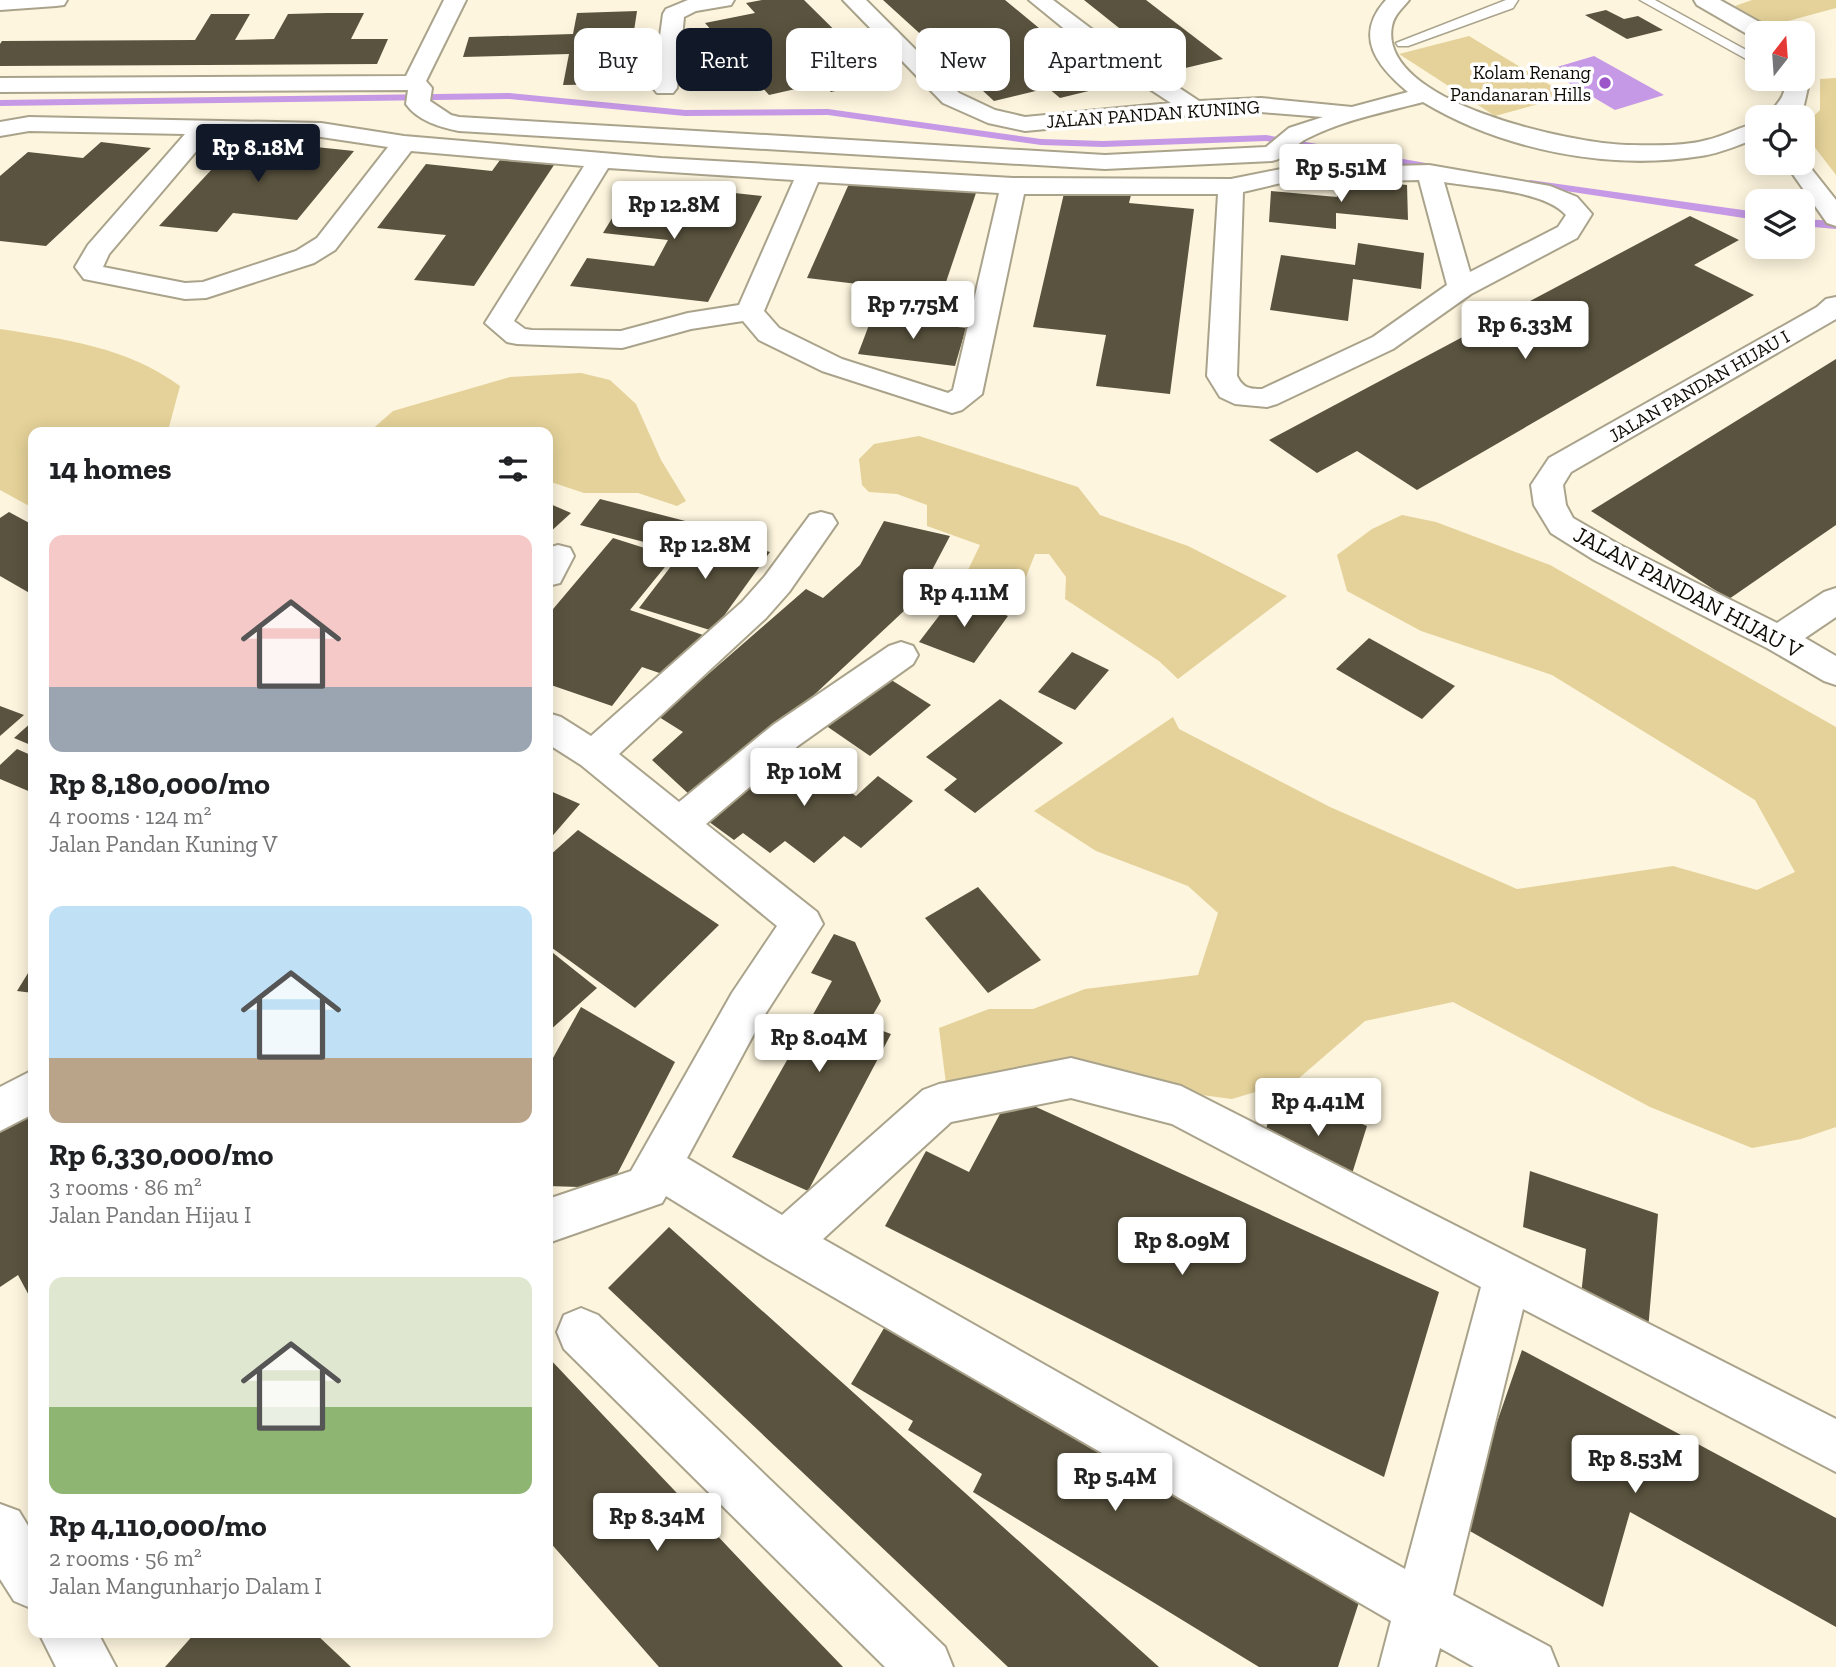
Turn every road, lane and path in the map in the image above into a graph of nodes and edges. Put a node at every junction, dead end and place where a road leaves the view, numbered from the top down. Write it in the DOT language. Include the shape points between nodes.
graph roads {
  1 [pos="56,0"];
  2 [pos="455,0"];
  3 [pos="723,0"];
  4 [pos="854,0"];
  5 [pos="1040,0"];
  6 [pos="1398,0"];
  7 [pos="1512,0"];
  8 [pos="1646,0"];
  9 [pos="1716,1"];
  10 [pos="0,4"];
  11 [pos="1745,21"];
  12 [pos="1403,43"];
  13 [pos="1745,54"];
  14 [pos="0,85"];
  15 [pos="665,88"];
  16 [pos="417,92"];
  17 [pos="1424,96"];
  18 [pos="1194,108"];
  19 [pos="1359,112"];
  20 [pos="202,128"];
  21 [pos="0,129"];
  22 [pos="1745,134"];
  23 [pos="682,136"];
  24 [pos="746,138"];
  25 [pos="404,143"];
  26 [pos="600,160"];
  27 [pos="662,165"];
  28 [pos="735,169"];
  29 [pos="1429,173"];
  30 [pos="809,174"];
  31 [pos="1805,175"];
  32 [pos="1013,186"];
  33 [pos="1231,187"];
  34 [pos="1833,214"];
  35 [pos="1461,288"];
  36 [pos="1836,305"];
  37 [pos="750,312"];
  38 [pos="1560,465"];
  39 [pos="821,523"];
  40 [pos="1836,600"];
  41 [pos="1779,639"];
  42 [pos="901,655"];
  43 [pos="1836,672"];
  44 [pos="553,730"];
  45 [pos="594,755"];
  46 [pos="679,824"];
  47 [pos="28,1093"];
  48 [pos="0,1111"];
  49 [pos="657,1165"];
  50 [pos="553,1219"];
  51 [pos="785,1242"];
  52 [pos="1508,1275"];
  53 [pos="580,1332"];
  54 [pos="1836,1446"];
  55 [pos="0,1530"];
  56 [pos="28,1574"];
  57 [pos="1423,1609"];
  58 [pos="69,1638"];
  59 [pos="88,1667"];
  60 [pos="925,1667"];
  61 [pos="1407,1667"];
  62 [pos="1531,1667"];
  1 -- 10 [label="street"];
  2 -- 16 [label="street"];
  3 -- 15 [label="street" via="674,14"];
  4 -- 18 [label="street, JALAN PANDAN KUNING" via="951,98 988,116 1026,124"];
  5 -- 18 [label="street"];
  6 -- 17 [label="street" via="1385,11 1378,37 1391,66"];
  7 -- 12 [label="lane" via="1509,5"];
  8 -- 13 [label="lane"];
  9 -- 11 [label="street"];
  14 -- 16 [label="street"];
  16 -- 23 [label="street" via="444,121 458,124"];
  17 -- 19 [label="street"];
  17 -- 22 [label="street" via="1504,131 1605,151 1702,149"];
  18 -- 19 [label="street, JALAN PANDAN KUNING" via="1261,105"];
  19 -- 24 [label="street" via="1298,133 1272,154 1105,162"];
  20 -- 21 [label="street" via="29,124"];
  20 -- 25 [label="street" via="321,130"];
  20 -- 25 [label="street" via="97,251 88,267 94,273 185,291 206,290 304,257 326,244"];
  23 -- 24 [label="street"];
  23 -- 27 [label="street"];
  24 -- 28 [label="street"];
  25 -- 26 [label="street"];
  26 -- 27 [label="street"];
  26 -- 37 [label="street" via="499,323 517,336 622,340 688,321"];
  27 -- 28 [label="street"];
  28 -- 30 [label="street"];
  29 -- 33 [label="street" via="1281,176"];
  29 -- 35 [label="street"];
  29 -- 35 [label="street" via="1541,191 1568,202 1579,214 1568,232"];
  30 -- 32 [label="street"];
  30 -- 37 [label="street"];
  31 -- 34 [label="street"];
  32 -- 33 [label="street"];
  32 -- 37 [label="street" via="967,394 952,404 832,365 769,334"];
  33 -- 35 [label="street" via="1222,376 1230,391 1245,398 1267,398 1290,390 1383,343"];
  36 -- 38 [label="street, JALAN PANDAN HIJAU I"];
  38 -- 41 [label="street, JALAN PANDAN HIJAU V" via="1547,485 1550,505 1562,525"];
  39 -- 45 [label="street" via="754,610"];
  40 -- 41 [label="street"];
  41 -- 43 [label="street, JALAN PANDAN HIJAU V"];
  42 -- 46 [label="street" via="786,735"];
  44 -- 45 [label="street"];
  45 -- 46 [label="street"];
  46 -- 49 [label="street" via="803,924 747,1006"];
  47 -- 48 [label="street"];
  49 -- 50 [label="street" via="646,1188"];
  49 -- 51 [label="street"];
  51 -- 52 [label="street" via="939,1104 1071,1078 1181,1106"];
  51 -- 57 [label="street"];
  52 -- 54 [label="street"];
  52 -- 57 [label="street"];
  53 -- 60 [label="street"];
  55 -- 56 [label="street"];
  57 -- 61 [label="street"];
  57 -- 62 [label="street"];
  58 -- 59 [label="street"];
}
